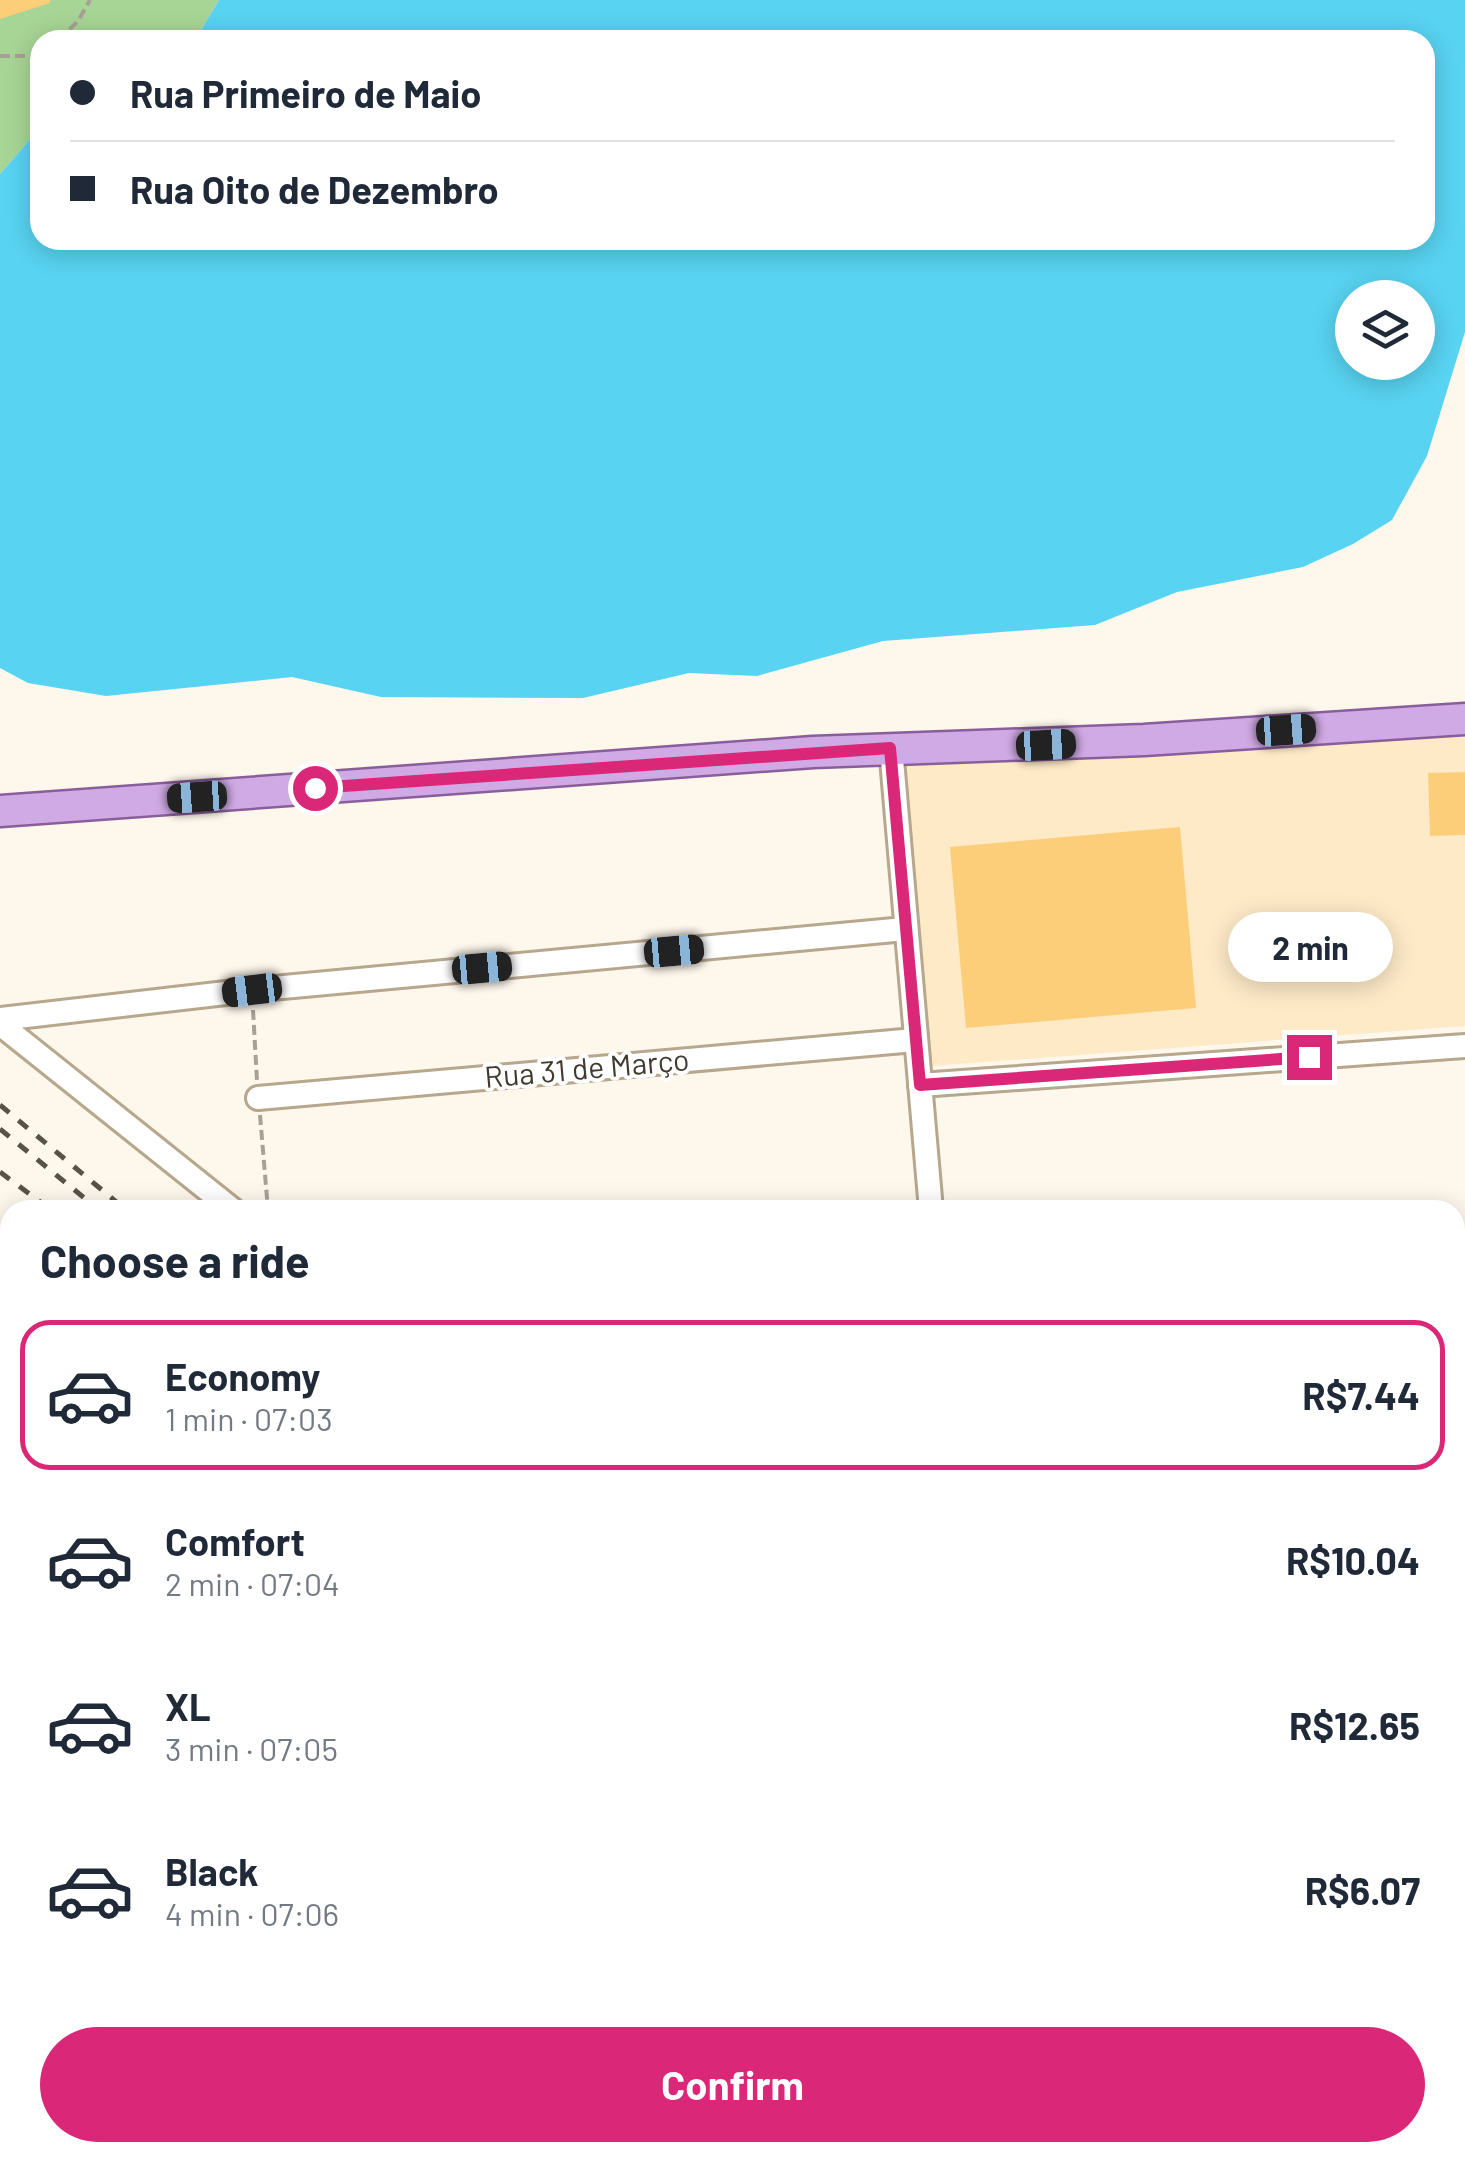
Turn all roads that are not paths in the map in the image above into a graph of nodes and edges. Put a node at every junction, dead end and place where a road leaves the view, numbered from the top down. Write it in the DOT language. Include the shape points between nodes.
graph roads {
  1 [pos="1465,719"];
  2 [pos="890,748"];
  3 [pos="0,811"];
  4 [pos="905,930"];
  5 [pos="0,1022"];
  6 [pos="915,1040"];
  7 [pos="1465,1046"];
  8 [pos="920,1085"];
  9 [pos="258,1098"];
  10 [pos="221,1200"];
  11 [pos="930,1200"];
  1 -- 2 [label="main road"];
  2 -- 3 [label="main road"];
  2 -- 4 [label="street"];
  4 -- 5 [label="street" via="272,988"];
  4 -- 6 [label="street"];
  5 -- 10 [label="street"];
  6 -- 8 [label="street"];
  6 -- 9 [label="street, Rua 31 de Março"];
  7 -- 8 [label="street"];
  8 -- 11 [label="street"];
}
